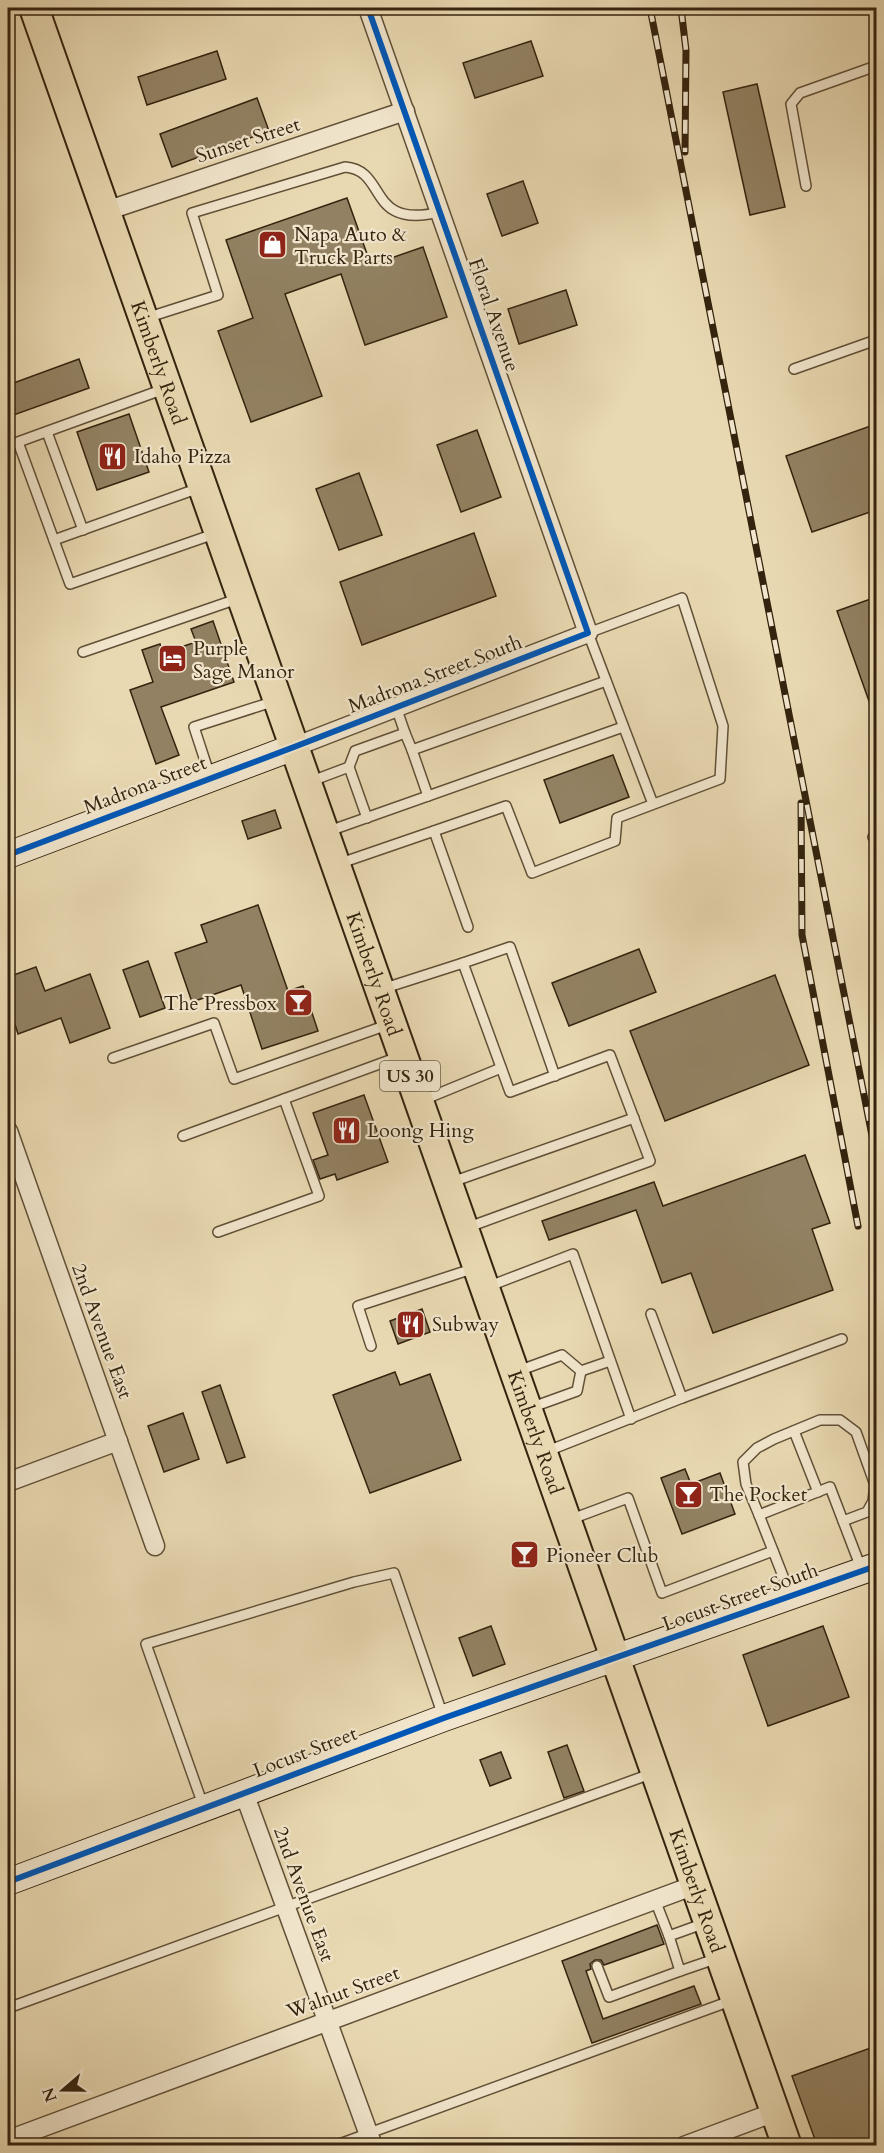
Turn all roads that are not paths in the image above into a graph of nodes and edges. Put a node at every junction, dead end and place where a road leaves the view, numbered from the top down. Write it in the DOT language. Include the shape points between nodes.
graph roads {
  1 [pos="34,8"];
  2 [pos="368,8"];
  3 [pos="876,66"];
  4 [pos="405,111"];
  5 [pos="806,186"];
  6 [pos="106,211"];
  7 [pos="440,212"];
  8 [pos="144,318"];
  9 [pos="876,340"];
  10 [pos="794,369"];
  11 [pos="168,387"];
  12 [pos="47,432"];
  13 [pos="203,486"];
  14 [pos="83,530"];
  15 [pos="219,532"];
  16 [pos="54,540"];
  17 [pos="242,598"];
  18 [pos="588,633"];
  19 [pos="82,652"];
  20 [pos="606,681"];
  21 [pos="278,700"];
  22 [pos="396,707"];
  23 [pos="623,727"];
  24 [pos="405,733"];
  25 [pos="294,747"];
  26 [pos="412,750"];
  27 [pos="349,767"];
  28 [pos="211,778"];
  29 [pos="307,783"];
  30 [pos="428,796"];
  31 [pos="653,804"];
  32 [pos="367,818"];
  33 [pos="434,831"];
  34 [pos="325,833"];
  35 [pos="8,855"];
  36 [pos="336,865"];
  37 [pos="468,927"];
  38 [pos="463,963"];
  39 [pos="380,989"];
  40 [pos="392,1023"];
  41 [pos="403,1055"];
  42 [pos="112,1058"];
  43 [pos="501,1068"];
  44 [pos="555,1076"];
  45 [pos="284,1099"];
  46 [pos="419,1101"];
  47 [pos="634,1118"];
  48 [pos="8,1131"];
  49 [pos="183,1136"];
  50 [pos="448,1183"];
  51 [pos="464,1228"];
  52 [pos="218,1232"];
  53 [pos="481,1277"];
  54 [pos="651,1314"];
  55 [pos="842,1339"];
  56 [pos="371,1346"];
  57 [pos="610,1361"];
  58 [pos="581,1371"];
  59 [pos="515,1372"];
  60 [pos="682,1398"];
  61 [pos="527,1409"];
  62 [pos="631,1419"];
  63 [pos="794,1431"];
  64 [pos="118,1441"];
  65 [pos="543,1453"];
  66 [pos="8,1482"];
  67 [pos="818,1492"];
  68 [pos="759,1515"];
  69 [pos="567,1520"];
  70 [pos="843,1521"];
  71 [pos="155,1546"];
  72 [pos="773,1551"];
  73 [pos="869,1568"];
  74 [pos="791,1596"];
  75 [pos="615,1659"];
  76 [pos="444,1718"];
  77 [pos="655,1772"];
  78 [pos="244,1793"];
  79 [pos="203,1808"];
  80 [pos="8,1882"];
  81 [pos="695,1885"];
  82 [pos="655,1900"];
  83 [pos="284,1908"];
  84 [pos="708,1922"];
  85 [pos="669,1936"];
  86 [pos="720,1957"];
  87 [pos="597,1966"];
  88 [pos="680,1971"];
  89 [pos="735,1999"];
  90 [pos="8,2008"];
  91 [pos="328,2022"];
  92 [pos="775,2112"];
  93 [pos="11,2137"];
  94 [pos="371,2139"];
  95 [pos="334,2145"];
  96 [pos="684,2145"];
  97 [pos="787,2145"];
  1 -- 6 [label="main road, Kimberly Road / US 30"];
  2 -- 4 [label="street, Floral Avenue"];
  3 -- 5 [label="lane" via="794,98 791,104"];
  4 -- 6 [label="street, Sunset Street"];
  4 -- 7 [label="street, Floral Avenue"];
  6 -- 8 [label="main road, Kimberly Road / US 30"];
  7 -- 8 [label="lane" via="424,216 396,213 386,206 365,174 345,166 192,213 218,295"];
  7 -- 18 [label="street, Floral Avenue"];
  8 -- 11 [label="main road, Kimberly Road / US 30"];
  9 -- 10 [label="lane"];
  11 -- 12 [label="lane"];
  11 -- 13 [label="main road, Kimberly Road / US 30"];
  12 -- 14 [label="lane"];
  12 -- 16 [label="lane" via="18,442"];
  13 -- 14 [label="lane"];
  13 -- 15 [label="main road, Kimberly Road / US 30"];
  14 -- 16 [label="lane"];
  15 -- 16 [label="lane" via="70,584"];
  15 -- 17 [label="main road, Kimberly Road / US 30"];
  17 -- 19 [label="lane"];
  17 -- 21 [label="main road, Kimberly Road / US 30"];
  18 -- 20 [label="lane"];
  18 -- 22 [label="street, Madrona Street South"];
  18 -- 31 [label="lane" via="682,598 723,726 720,779"];
  20 -- 23 [label="lane"];
  20 -- 26 [label="lane"];
  21 -- 25 [label="main road, Kimberly Road / US 30"];
  21 -- 28 [label="lane" via="194,727"];
  22 -- 24 [label="lane"];
  22 -- 25 [label="street, Madrona Street South"];
  23 -- 30 [label="lane"];
  23 -- 31 [label="lane"];
  24 -- 26 [label="lane"];
  24 -- 27 [label="lane" via="355,751"];
  25 -- 28 [label="street, Madrona Street"];
  25 -- 29 [label="main road, Kimberly Road / US 30"];
  26 -- 30 [label="lane"];
  27 -- 29 [label="lane"];
  27 -- 32 [label="lane"];
  28 -- 35 [label="street, Madrona Street"];
  29 -- 34 [label="main road, Kimberly Road / US 30"];
  30 -- 32 [label="lane"];
  31 -- 33 [label="lane" via="617,818 615,841 532,873 506,806"];
  32 -- 34 [label="lane"];
  33 -- 36 [label="lane"];
  33 -- 37 [label="lane"];
  34 -- 36 [label="main road, Kimberly Road / US 30"];
  36 -- 39 [label="main road, Kimberly Road / US 30"];
  38 -- 39 [label="lane"];
  38 -- 43 [label="lane"];
  38 -- 44 [label="lane" via="510,947"];
  39 -- 40 [label="main road, Kimberly Road / US 30"];
  40 -- 41 [label="main road, Kimberly Road / US 30"];
  40 -- 42 [label="lane" via="234,1079 214,1023"];
  41 -- 45 [label="lane"];
  41 -- 46 [label="main road, Kimberly Road / US 30"];
  43 -- 44 [label="lane" via="510,1092"];
  43 -- 46 [label="lane"];
  44 -- 47 [label="lane" via="610,1055"];
  45 -- 49 [label="lane"];
  45 -- 52 [label="lane" via="319,1196"];
  46 -- 50 [label="main road, Kimberly Road / US 30"];
  47 -- 50 [label="lane"];
  47 -- 51 [label="lane" via="650,1161"];
  48 -- 64 [label="street, 2nd Avenue East"];
  50 -- 51 [label="main road, Kimberly Road / US 30"];
  51 -- 53 [label="main road, Kimberly Road / US 30"];
  53 -- 56 [label="lane" via="358,1306"];
  53 -- 57 [label="lane" via="573,1254"];
  53 -- 59 [label="main road, Kimberly Road / US 30"];
  54 -- 60 [label="lane"];
  55 -- 60 [label="lane"];
  57 -- 58 [label="lane"];
  57 -- 62 [label="lane"];
  58 -- 59 [label="lane" via="562,1355"];
  58 -- 61 [label="lane" via="577,1391"];
  59 -- 61 [label="main road, Kimberly Road / US 30"];
  60 -- 62 [label="lane"];
  61 -- 65 [label="main road, Kimberly Road / US 30"];
  62 -- 65 [label="lane"];
  63 -- 67 [label="lane"];
  63 -- 68 [label="lane" via="774,1438 743,1462 746,1484"];
  63 -- 70 [label="lane" via="820,1420 840,1420 856,1432 875,1485 873,1502 867,1512"];
  64 -- 66 [label="street"];
  64 -- 71 [label="street, 2nd Avenue East"];
  65 -- 69 [label="main road, Kimberly Road / US 30"];
  67 -- 68 [label="lane"];
  67 -- 70 [label="lane" via="830,1487"];
  68 -- 72 [label="lane"];
  69 -- 72 [label="lane" via="628,1498 662,1593"];
  69 -- 75 [label="main road, Kimberly Road / US 30"];
  70 -- 73 [label="lane"];
  72 -- 74 [label="lane"];
  73 -- 74 [label="street, Locust Street South"];
  74 -- 75 [label="street, Locust Street South"];
  75 -- 76 [label="street, Locust Street"];
  75 -- 77 [label="main road, Kimberly Road / US 30"];
  76 -- 78 [label="street, Locust Street"];
  76 -- 79 [label="lane" via="394,1573 146,1644"];
  77 -- 81 [label="main road, Kimberly Road / US 30"];
  77 -- 83 [label="lane"];
  78 -- 79 [label="street, Locust Street"];
  78 -- 83 [label="street, 2nd Avenue East"];
  79 -- 80 [label="street, Locust Street"];
  81 -- 82 [label="street, Walnut Street"];
  81 -- 84 [label="main road, Kimberly Road / US 30"];
  82 -- 85 [label="lane"];
  82 -- 91 [label="street, Walnut Street"];
  83 -- 90 [label="lane"];
  83 -- 91 [label="street, 2nd Avenue East"];
  84 -- 85 [label="lane"];
  84 -- 86 [label="main road, Kimberly Road / US 30"];
  85 -- 88 [label="lane"];
  86 -- 88 [label="lane"];
  86 -- 89 [label="main road, Kimberly Road / US 30"];
  87 -- 88 [label="lane" via="609,1997"];
  89 -- 92 [label="main road, Kimberly Road / US 30"];
  89 -- 94 [label="lane"];
  91 -- 93 [label="street, Walnut Street"];
  91 -- 94 [label="street, 2nd Avenue East"];
  92 -- 96 [label="street"];
  92 -- 97 [label="main road, Kimberly Road / US 30"];
  94 -- 95 [label="lane"];
}
